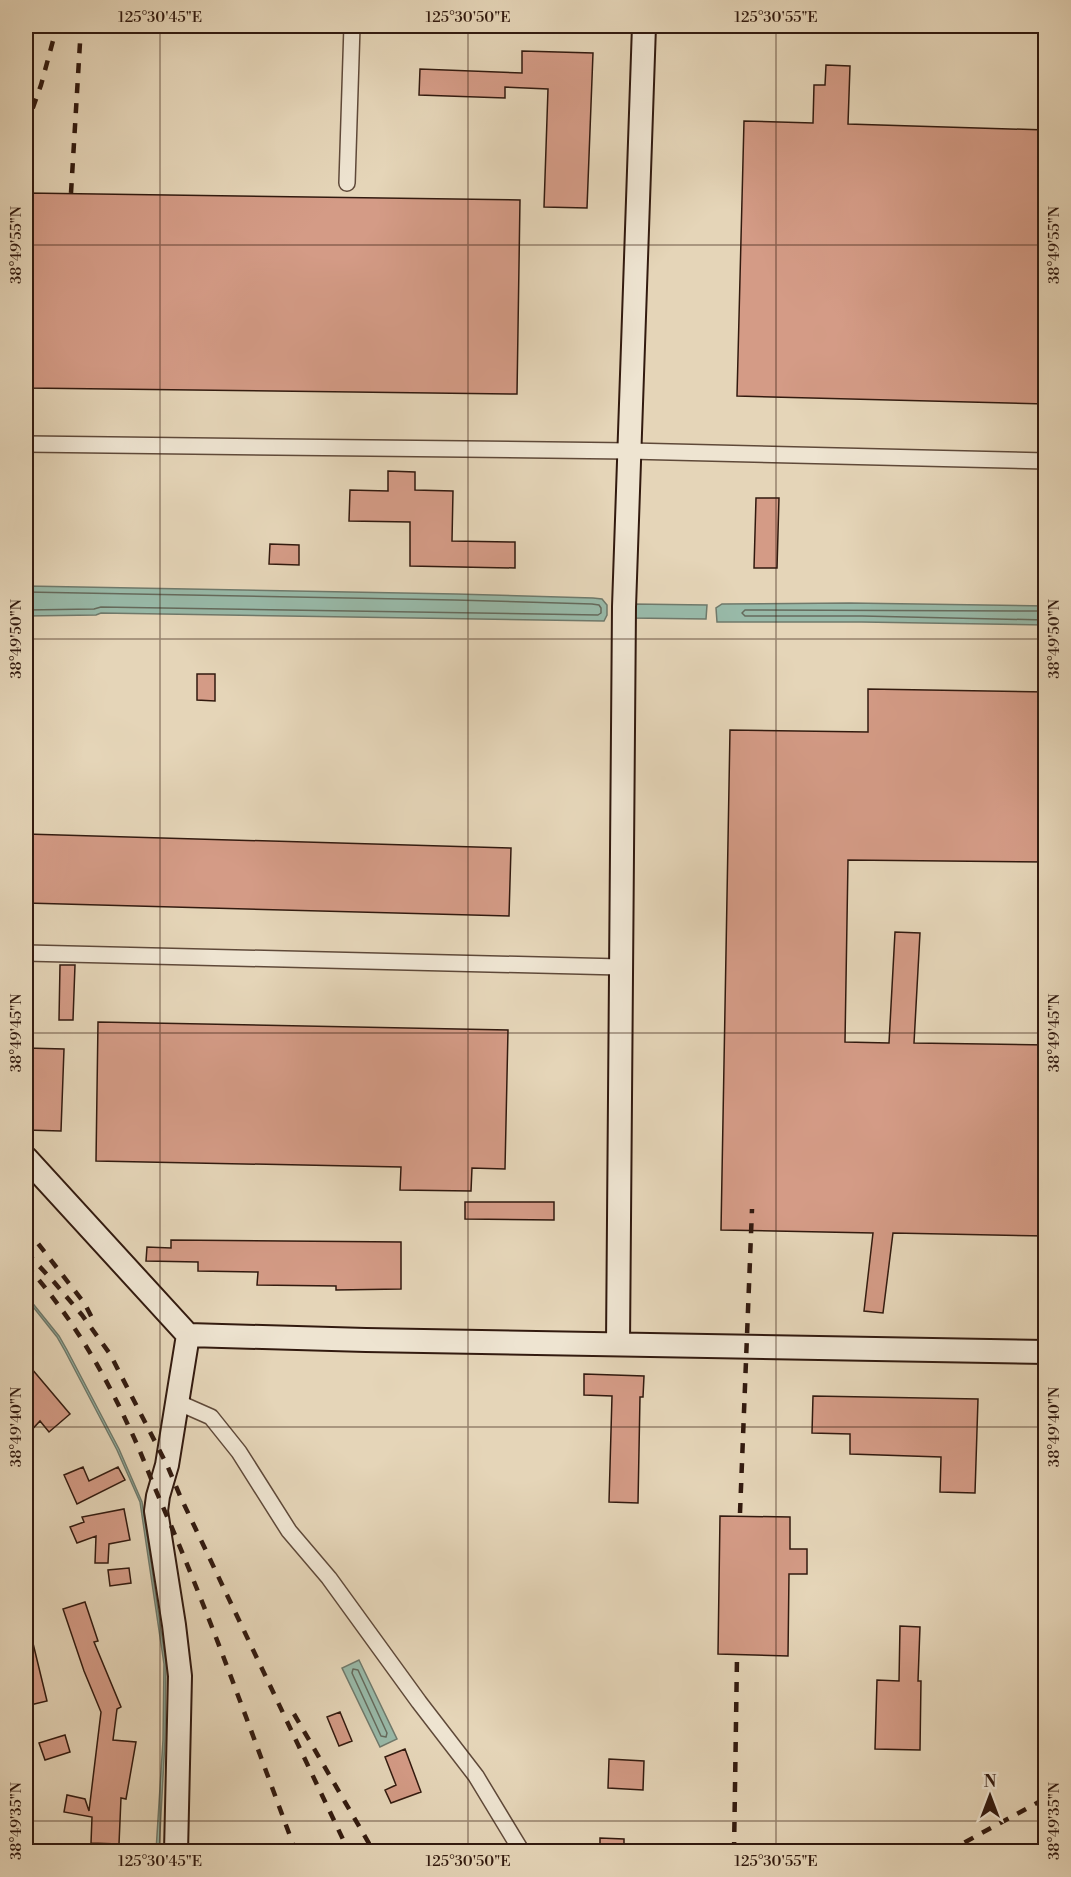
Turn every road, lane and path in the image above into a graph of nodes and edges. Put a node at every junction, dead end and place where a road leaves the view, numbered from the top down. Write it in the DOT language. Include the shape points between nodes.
graph roads {
  1 [pos="352,26"];
  2 [pos="644,26"];
  3 [pos="347,183"];
  4 [pos="26,444"];
  5 [pos="630,451"];
  6 [pos="1046,461"];
  7 [pos="26,953"];
  8 [pos="621,967"];
  9 [pos="26,1158"];
  10 [pos="188,1335"];
  11 [pos="618,1344"];
  12 [pos="1046,1352"];
  13 [pos="177,1402"];
  14 [pos="176,1851"];
  15 [pos="522,1851"];
  1 -- 3 [label="street"];
  2 -- 5 [label="street"];
  4 -- 5 [label="street"];
  5 -- 6 [label="street"];
  5 -- 8 [label="street" via="624,607"];
  7 -- 8 [label="street"];
  8 -- 11 [label="street"];
  9 -- 10 [label="street"];
  10 -- 11 [label="street"];
  10 -- 13 [label="street"];
  11 -- 12 [label="street"];
  13 -- 14 [label="street" via="156,1511 180,1676"];
  13 -- 15 [label="street" via="211,1417 239,1452 289,1531 329,1578 476,1776"];
}
